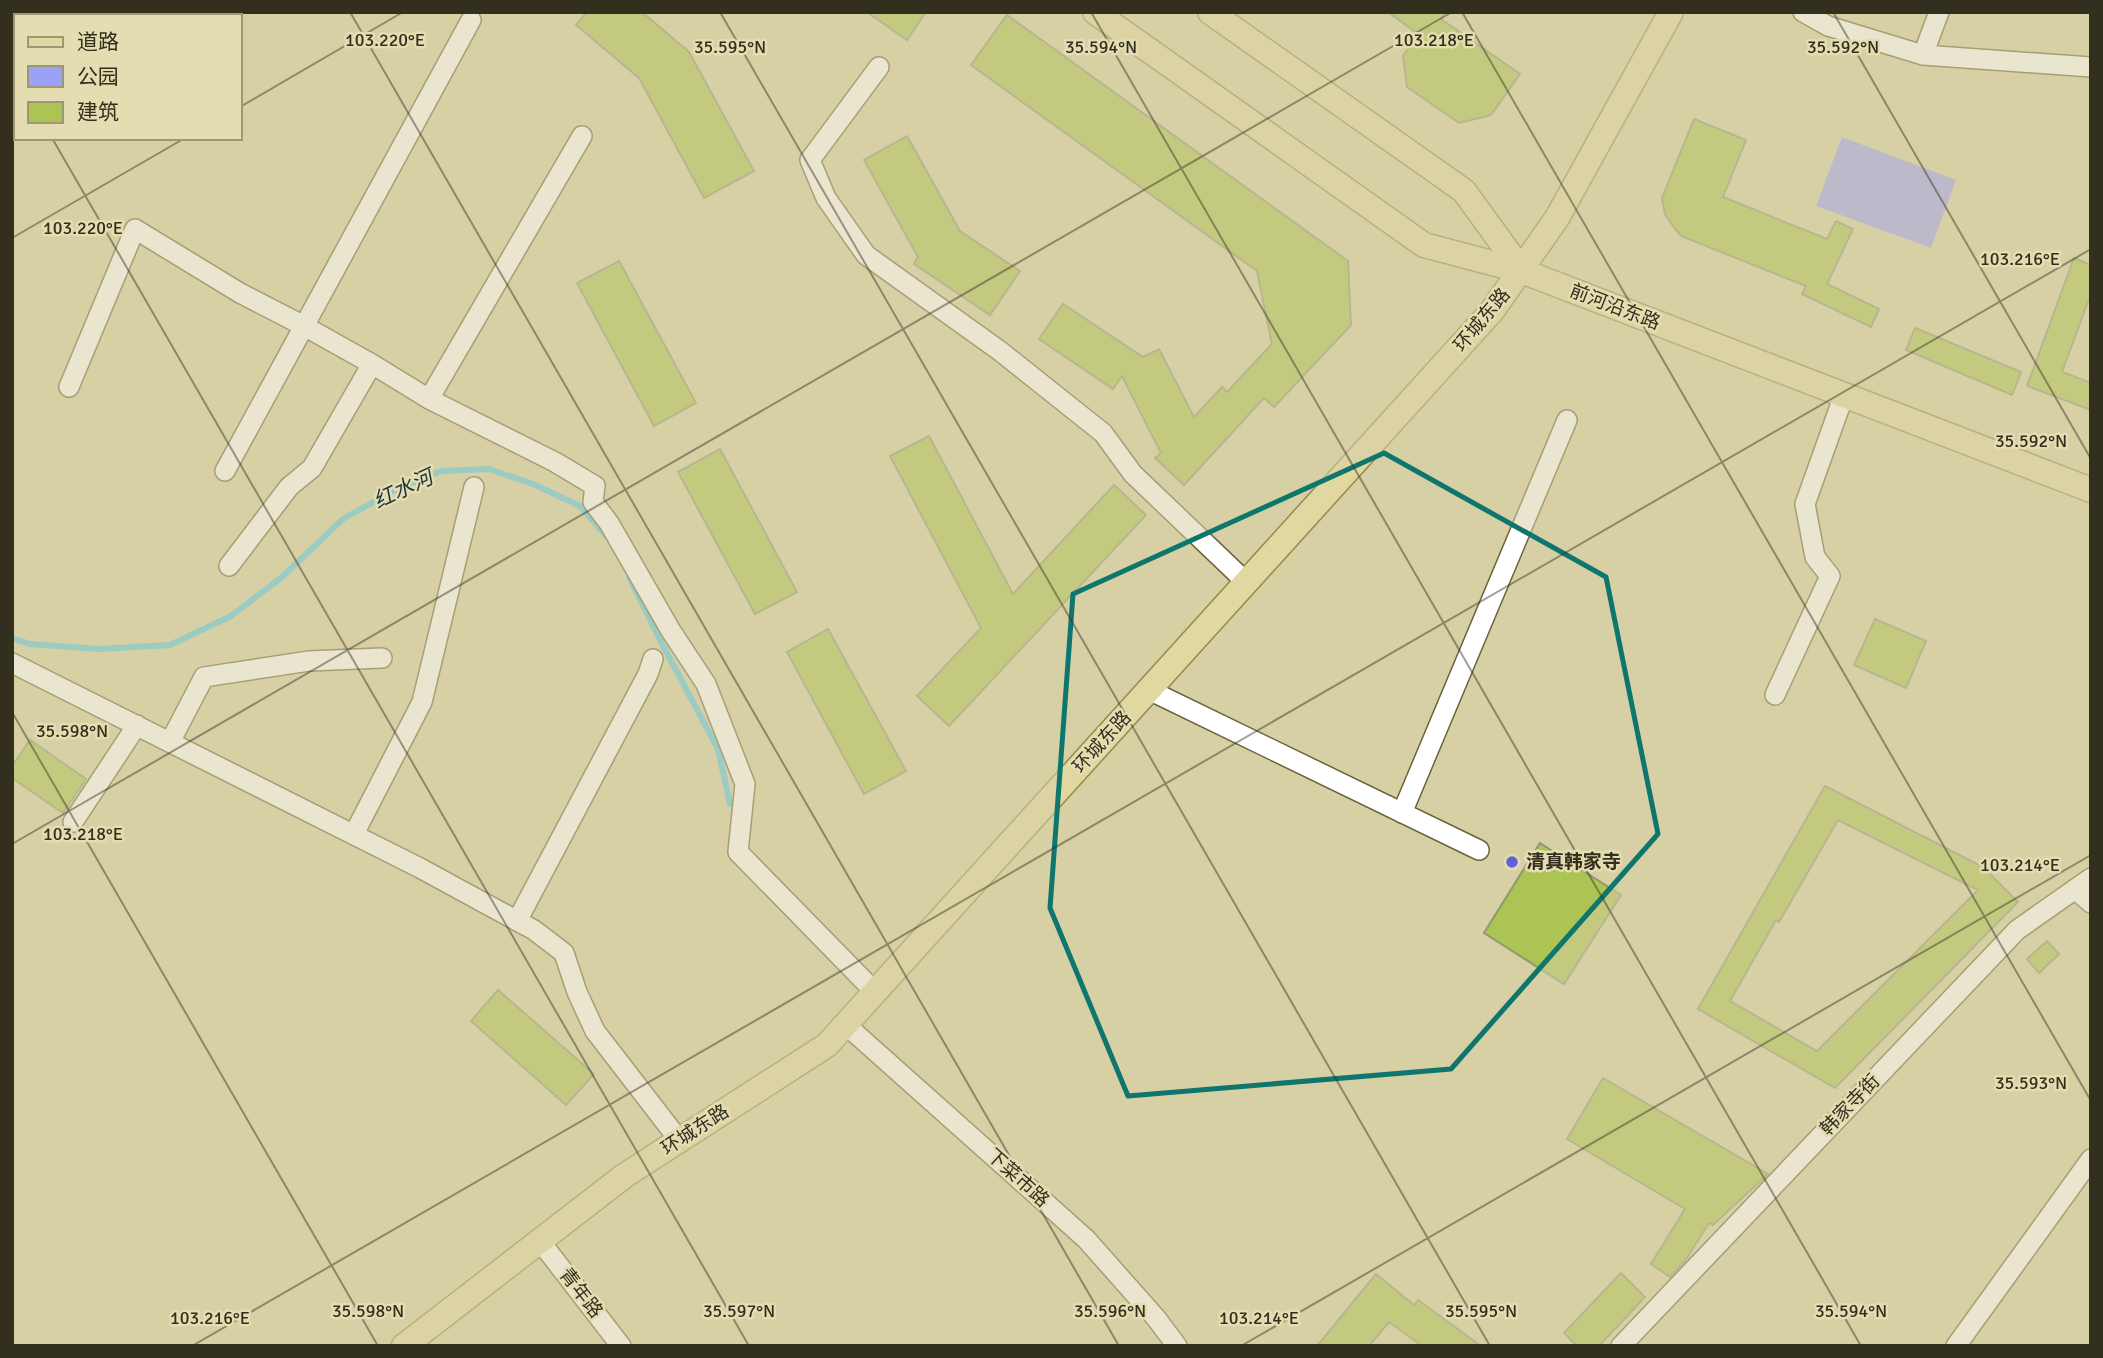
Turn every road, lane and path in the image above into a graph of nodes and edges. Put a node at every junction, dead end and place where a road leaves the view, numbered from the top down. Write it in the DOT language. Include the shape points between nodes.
graph roads {
  1 [pos="1095,12"];
  2 [pos="1210,12"];
  3 [pos="1671,12"];
  4 [pos="1802,12"];
  5 [pos="1939,12"];
  6 [pos="471,20"];
  7 [pos="1923,55"];
  8 [pos="2091,66"];
  9 [pos="879,67"];
  10 [pos="582,135"];
  11 [pos="1521,271"];
  12 [pos="304,326"];
  13 [pos="372,364"];
  14 [pos="69,387"];
  15 [pos="1844,395"];
  16 [pos="429,399"];
  17 [pos="1567,420"];
  18 [pos="225,471"];
  19 [pos="474,487"];
  20 [pos="2091,491"];
  21 [pos="229,566"];
  22 [pos="1246,582"];
  23 [pos="382,658"];
  24 [pos="653,659"];
  25 [pos="12,663"];
  26 [pos="1149,690"];
  27 [pos="1775,695"];
  28 [pos="136,725"];
  29 [pos="170,742"];
  30 [pos="1402,813"];
  31 [pos="73,822"];
  32 [pos="354,834"];
  33 [pos="1479,850"];
  34 [pos="2083,884"];
  35 [pos="2091,903"];
  36 [pos="517,920"];
  37 [pos="875,992"];
  38 [pos="846,1024"];
  39 [pos="679,1140"];
  40 [pos="2091,1159"];
  41 [pos="540,1241"];
  42 [pos="404,1346"];
  43 [pos="621,1346"];
  44 [pos="1177,1346"];
  45 [pos="1621,1346"];
  46 [pos="1956,1346"];
  1 -- 11 [label="main road, 前河沿东路" via="1424,245"];
  2 -- 11 [label="main road" via="1464,191"];
  3 -- 11 [label="main road, 环城东路" via="1557,218"];
  4 -- 7 [label="street" via="1828,26"];
  5 -- 7 [label="street"];
  6 -- 12 [label="street"];
  7 -- 8 [label="street"];
  9 -- 22 [label="street" via="810,160 826,198 858,244 866,255 1000,351 1103,433 1133,474"];
  10 -- 16 [label="street"];
  11 -- 15 [label="main road, 前河沿东路"];
  11 -- 22 [label="main road, 环城东路" via="1492,311"];
  12 -- 13 [label="street"];
  12 -- 14 [label="street" via="135,229"];
  12 -- 18 [label="street"];
  13 -- 16 [label="street"];
  13 -- 21 [label="street" via="312,468 289,487"];
  15 -- 20 [label="main road, 前河沿东路"];
  15 -- 27 [label="street" via="1805,504 1815,557 1830,576"];
  16 -- 37 [label="street" via="595,486 593,502 706,684 745,784 738,852"];
  17 -- 30 [label="street"];
  19 -- 32 [label="street" via="422,702"];
  22 -- 26 [label="main road, 环城东路"];
  23 -- 29 [label="street" via="309,661 204,677"];
  24 -- 36 [label="street"];
  25 -- 28 [label="street"];
  26 -- 30 [label="street"];
  26 -- 37 [label="main road, 环城东路"];
  28 -- 29 [label="street"];
  28 -- 31 [label="street"];
  29 -- 32 [label="street"];
  30 -- 33 [label="street"];
  32 -- 36 [label="street"];
  34 -- 35 [label="street"];
  34 -- 45 [label="street, 韩家寺街" via="2017,930"];
  36 -- 39 [label="street" via="564,953 595,1031"];
  37 -- 38 [label="main road, 环城东路"];
  38 -- 39 [label="main road, 环城东路" via="827,1045"];
  38 -- 44 [label="street, 下菜市路" via="1086,1239"];
  39 -- 41 [label="main road, 环城东路" via="624,1175"];
  40 -- 46 [label="street"];
  41 -- 42 [label="main road, 环城东路"];
  41 -- 43 [label="street, 青年路"];
}
